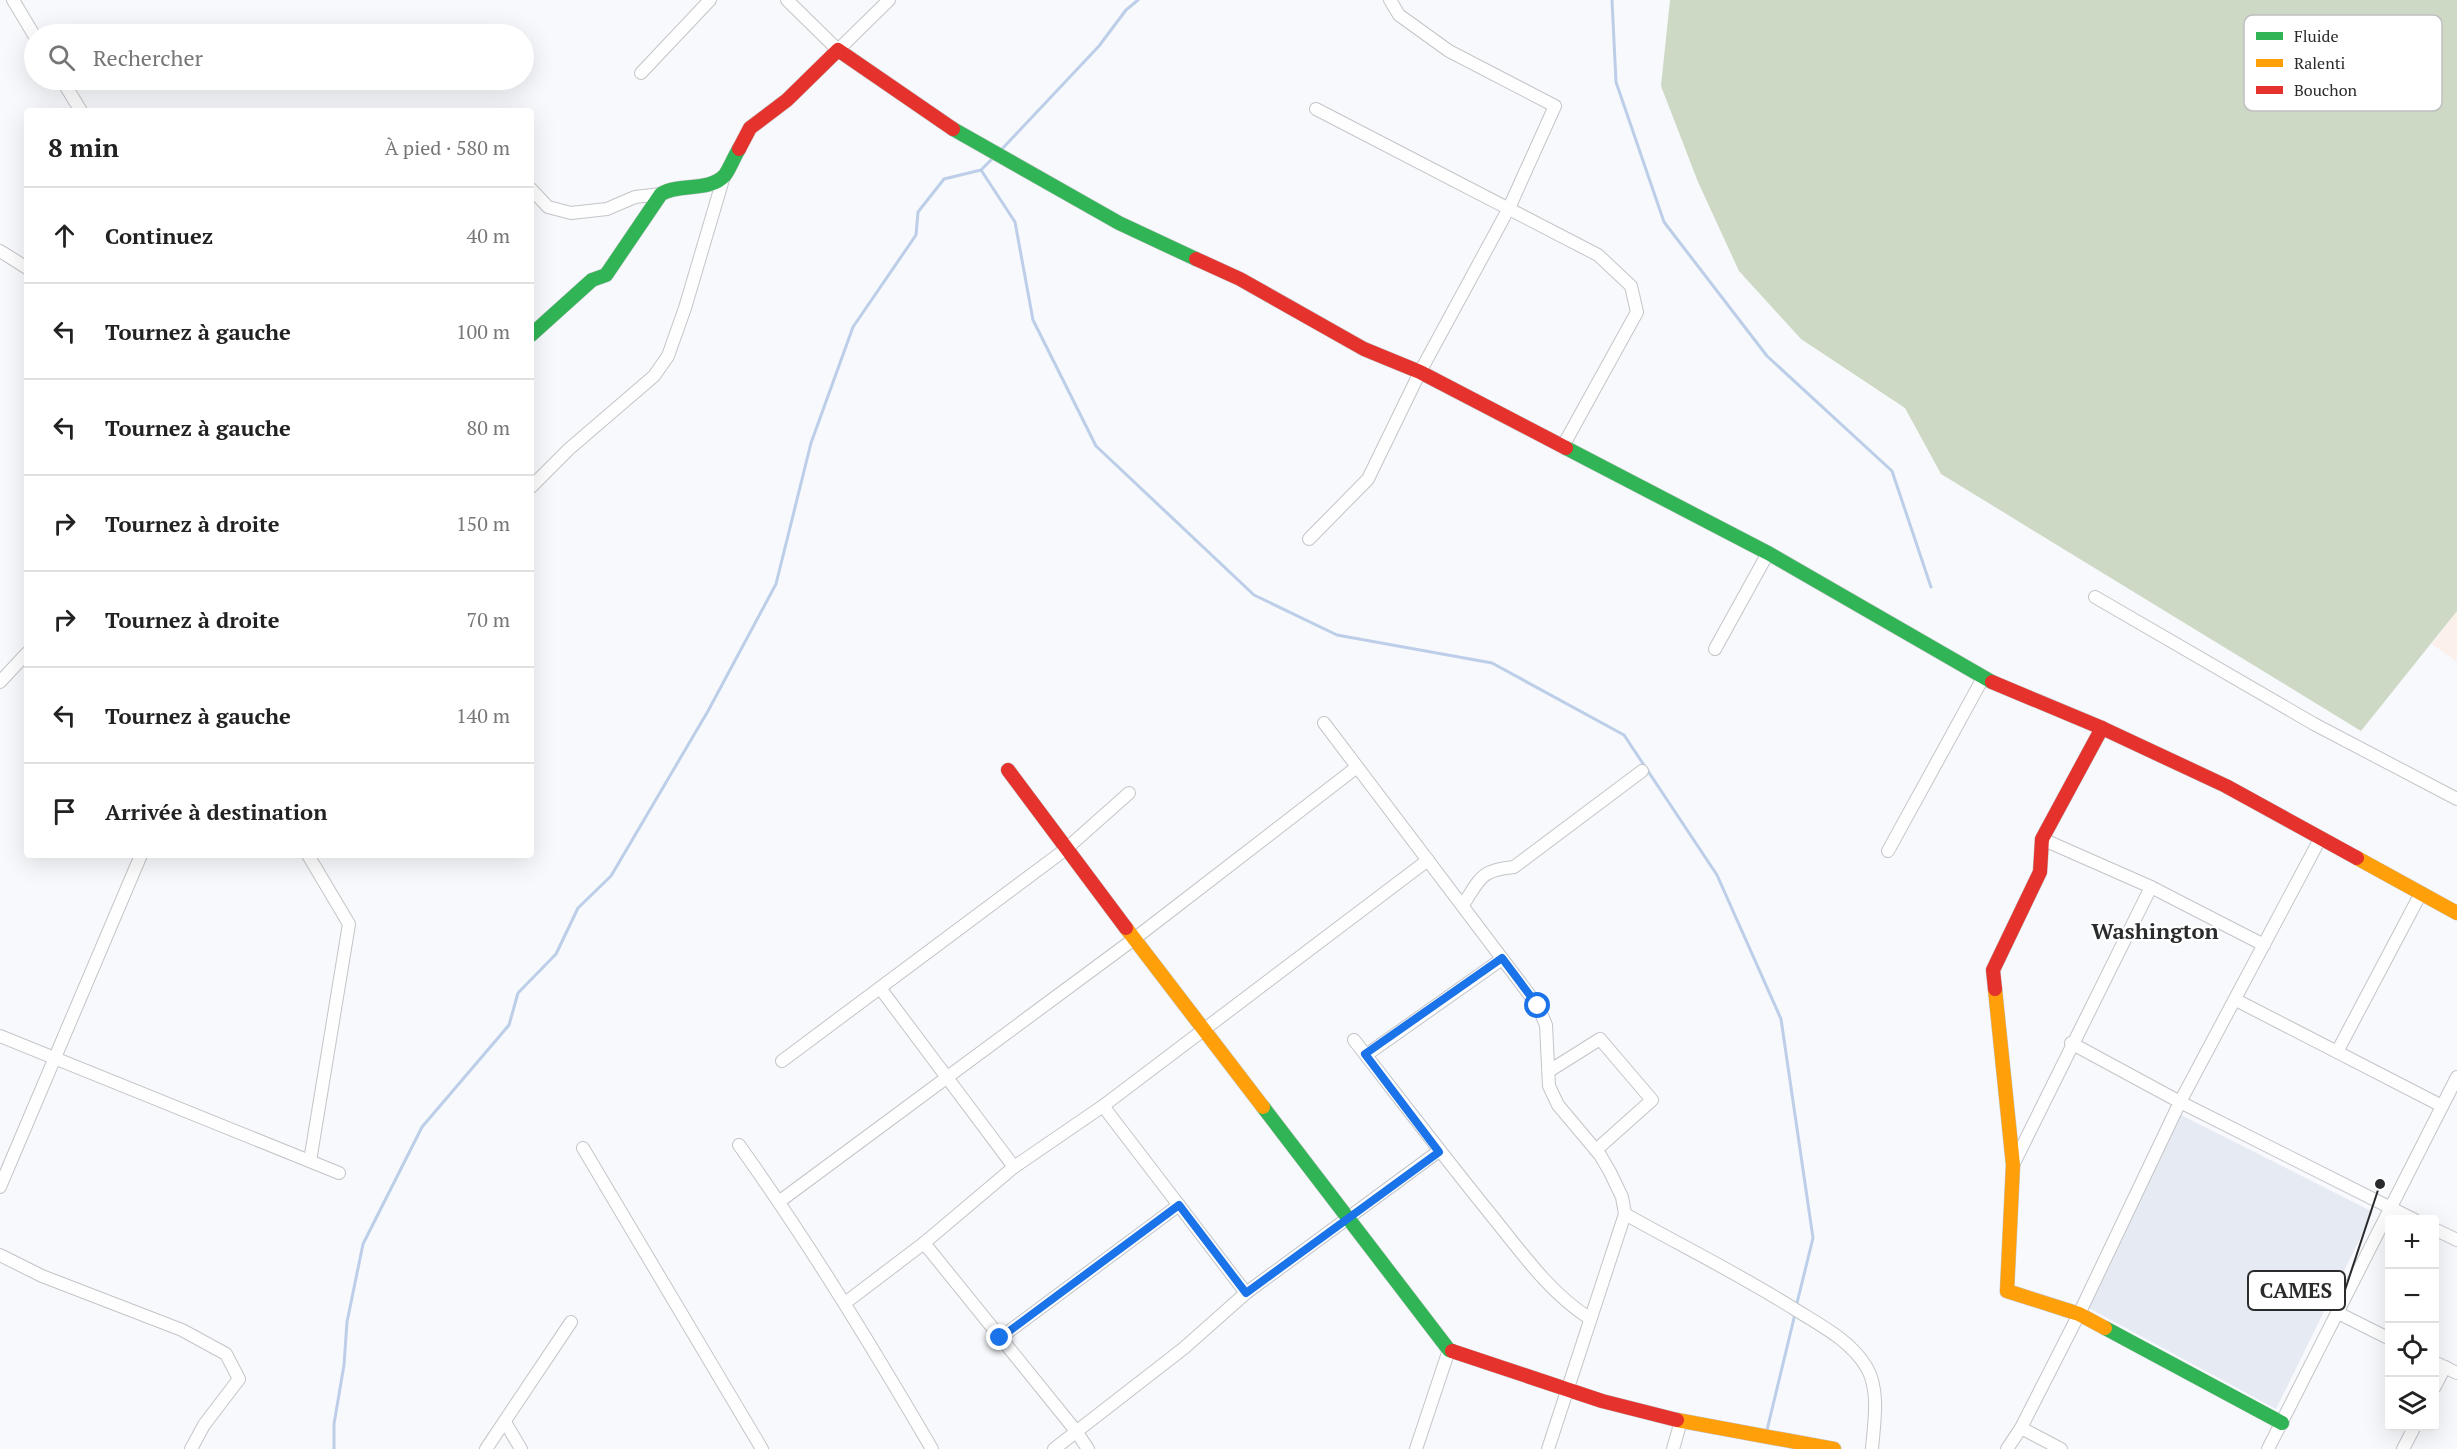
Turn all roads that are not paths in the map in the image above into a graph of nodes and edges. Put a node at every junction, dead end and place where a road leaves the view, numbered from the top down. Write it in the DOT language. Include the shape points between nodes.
graph roads {
  1 [pos="13,0"];
  2 [pos="710,0"];
  3 [pos="786,0"];
  4 [pos="890,0"];
  5 [pos="1390,0"];
  6 [pos="27,24"];
  7 [pos="838,50"];
  8 [pos="641,73"];
  9 [pos="68,90"];
  10 [pos="79,108"];
  11 [pos="1316,108"];
  12 [pos="724,176"];
  13 [pos="534,192"];
  14 [pos="661,194"];
  15 [pos="1509,208"];
  16 [pos="0,251"];
  17 [pos="24,266"];
  18 [pos="534,332"];
  19 [pos="1420,372"];
  20 [pos="1563,446"];
  21 [pos="534,485"];
  22 [pos="1309,538"];
  23 [pos="1768,553"];
  24 [pos="2095,597"];
  25 [pos="1715,650"];
  26 [pos="24,655"];
  27 [pos="1983,678"];
  28 [pos="0,682"];
  29 [pos="1324,723"];
  30 [pos="2102,728"];
  31 [pos="1357,766"];
  32 [pos="1008,770"];
  33 [pos="1642,771"];
  34 [pos="1129,793"];
  35 [pos="2457,799"];
  36 [pos="2042,839"];
  37 [pos="2320,839"];
  38 [pos="1066,849"];
  39 [pos="1887,851"];
  40 [pos="140,858"];
  41 [pos="310,858"];
  42 [pos="1428,860"];
  43 [pos="2151,887"];
  44 [pos="2421,893"];
  45 [pos="1463,905"];
  46 [pos="2457,913"];
  47 [pos="1134,939"];
  48 [pos="2264,945"];
  49 [pos="1502,958"];
  50 [pos="880,988"];
  51 [pos="2236,1000"];
  52 [pos="1203,1030"];
  53 [pos="0,1036"];
  54 [pos="1354,1040"];
  55 [pos="2071,1043"];
  56 [pos="2337,1052"];
  57 [pos="1365,1054"];
  58 [pos="54,1058"];
  59 [pos="782,1061"];
  60 [pos="1549,1071"];
  61 [pos="2457,1077"];
  62 [pos="947,1078"];
  63 [pos="2180,1102"];
  64 [pos="1103,1106"];
  65 [pos="2442,1106"];
  66 [pos="739,1145"];
  67 [pos="584,1148"];
  68 [pos="1596,1150"];
  69 [pos="1439,1152"];
  70 [pos="310,1161"];
  71 [pos="2013,1164"];
  72 [pos="1014,1167"];
  73 [pos="339,1173"];
  74 [pos="0,1187"];
  75 [pos="780,1201"];
  76 [pos="1179,1205"];
  77 [pos="2391,1208"];
  78 [pos="1625,1214"];
  79 [pos="2405,1215"];
  80 [pos="1347,1219"];
  81 [pos="2439,1231"];
  82 [pos="2457,1240"];
  83 [pos="924,1243"];
  84 [pos="0,1255"];
  85 [pos="1246,1293"];
  86 [pos="845,1303"];
  87 [pos="2338,1313"];
  88 [pos="2079,1314"];
  89 [pos="1589,1318"];
  90 [pos="571,1322"];
  91 [pos="2385,1336"];
  92 [pos="1000,1338"];
  93 [pos="1449,1350"];
  94 [pos="2440,1364"];
  95 [pos="2457,1373"];
  96 [pos="1568,1389"];
  97 [pos="1681,1421"];
  98 [pos="505,1422"];
  99 [pos="2282,1423"];
  100 [pos="2021,1428"];
  101 [pos="1076,1431"];
  102 [pos="2412,1431"];
  103 [pos="191,1449"];
  104 [pos="486,1449"];
  105 [pos="521,1449"];
  106 [pos="762,1449"];
  107 [pos="932,1449"];
  108 [pos="1054,1449"];
  109 [pos="1088,1449"];
  110 [pos="1416,1449"];
  111 [pos="1548,1449"];
  112 [pos="1673,1449"];
  113 [pos="1834,1449"];
  114 [pos="1872,1449"];
  115 [pos="2007,1449"];
  116 [pos="2061,1449"];
  117 [pos="2268,1449"];
  118 [pos="2403,1449"];
  1 -- 6 [label="street"];
  2 -- 8 [label="street"];
  3 -- 7 [label="street"];
  4 -- 7 [label="street"];
  5 -- 15 [label="street" via="1399,15 1449,51 1555,106"];
  7 -- 12 [label="street" via="787,100 750,129"];
  7 -- 19 [label="street" via="955,130 1119,223 1240,279 1364,349"];
  9 -- 10 [label="street"];
  11 -- 15 [label="street"];
  12 -- 14 [label="street" via="709,184 671,188"];
  12 -- 21 [label="street" via="668,356 654,376 569,449"];
  13 -- 14 [label="street" via="548,207 571,213 608,209 635,197"];
  14 -- 18 [label="street" via="606,275 591,280"];
  15 -- 19 [label="street"];
  15 -- 20 [label="street" via="1598,255 1631,286 1636,312"];
  16 -- 17 [label="street"];
  19 -- 20 [label="street"];
  19 -- 22 [label="street" via="1368,479"];
  20 -- 23 [label="street"];
  23 -- 25 [label="street"];
  23 -- 27 [label="street"];
  24 -- 35 [label="street" via="2314,724"];
  26 -- 28 [label="street"];
  27 -- 30 [label="street"];
  27 -- 39 [label="street"];
  29 -- 31 [label="street"];
  30 -- 36 [label="street"];
  30 -- 37 [label="street" via="2226,786"];
  31 -- 42 [label="street"];
  31 -- 47 [label="street"];
  32 -- 38 [label="street"];
  33 -- 45 [label="street" via="1514,867 1494,869 1481,878"];
  34 -- 38 [label="street"];
  36 -- 43 [label="street"];
  36 -- 71 [label="street" via="2040,872 1993,970"];
  37 -- 44 [label="street"];
  37 -- 48 [label="street"];
  38 -- 47 [label="street"];
  38 -- 50 [label="street"];
  40 -- 58 [label="street"];
  41 -- 70 [label="street" via="349,924"];
  42 -- 45 [label="street"];
  42 -- 52 [label="street"];
  43 -- 48 [label="street"];
  43 -- 55 [label="street"];
  44 -- 46 [label="street"];
  44 -- 56 [label="street"];
  45 -- 49 [label="street"];
  47 -- 52 [label="street"];
  47 -- 62 [label="street"];
  48 -- 51 [label="street"];
  49 -- 57 [label="street"];
  49 -- 60 [label="street" via="1538,1006 1546,1025"];
  50 -- 59 [label="street"];
  50 -- 62 [label="street"];
  51 -- 56 [label="street"];
  51 -- 63 [label="street"];
  52 -- 64 [label="street"];
  52 -- 80 [label="street"];
  53 -- 58 [label="street"];
  54 -- 57 [label="street"];
  55 -- 63 [label="street"];
  55 -- 71 [label="street"];
  56 -- 65 [label="street"];
  57 -- 69 [label="street"];
  58 -- 70 [label="street"];
  58 -- 74 [label="street"];
  60 -- 68 [label="street" via="1549,1086 1558,1105"];
  60 -- 68 [label="street" via="1600,1040 1652,1100"];
  61 -- 65 [label="street"];
  62 -- 72 [label="street"];
  62 -- 75 [label="street"];
  63 -- 77 [label="street"];
  63 -- 88 [label="street"];
  64 -- 72 [label="street"];
  64 -- 76 [label="street"];
  65 -- 77 [label="street"];
  66 -- 75 [label="street"];
  67 -- 106 [label="street"];
  68 -- 78 [label="street" via="1623,1197"];
  69 -- 80 [label="street"];
  69 -- 89 [label="street" via="1555,1292"];
  70 -- 73 [label="street"];
  71 -- 88 [label="street" via="2007,1290"];
  72 -- 83 [label="street"];
  75 -- 86 [label="street"];
  76 -- 85 [label="street"];
  76 -- 92 [label="street"];
  77 -- 79 [label="street"];
  77 -- 87 [label="street"];
  78 -- 89 [label="street"];
  78 -- 114 [label="street" via="1725,1267 1827,1330 1854,1352 1867,1369 1874,1389"];
  80 -- 85 [label="street"];
  80 -- 93 [label="street"];
  81 -- 82 [label="street"];
  83 -- 86 [label="street"];
  83 -- 92 [label="street"];
  84 -- 103 [label="street" via="42,1276 182,1330 226,1354 239,1379"];
  85 -- 101 [label="street" via="1184,1348"];
  86 -- 107 [label="street"];
  87 -- 91 [label="street"];
  87 -- 99 [label="street"];
  88 -- 99 [label="street"];
  88 -- 100 [label="street"];
  89 -- 96 [label="street"];
  90 -- 98 [label="street"];
  92 -- 101 [label="street"];
  93 -- 96 [label="street"];
  93 -- 110 [label="street"];
  94 -- 95 [label="street"];
  96 -- 97 [label="street"];
  96 -- 111 [label="street"];
  97 -- 112 [label="street"];
  97 -- 113 [label="street"];
  98 -- 104 [label="street"];
  98 -- 105 [label="street"];
  99 -- 117 [label="street"];
  100 -- 115 [label="street"];
  100 -- 116 [label="street"];
  101 -- 108 [label="street"];
  101 -- 109 [label="street"];
  102 -- 118 [label="street"];
}
